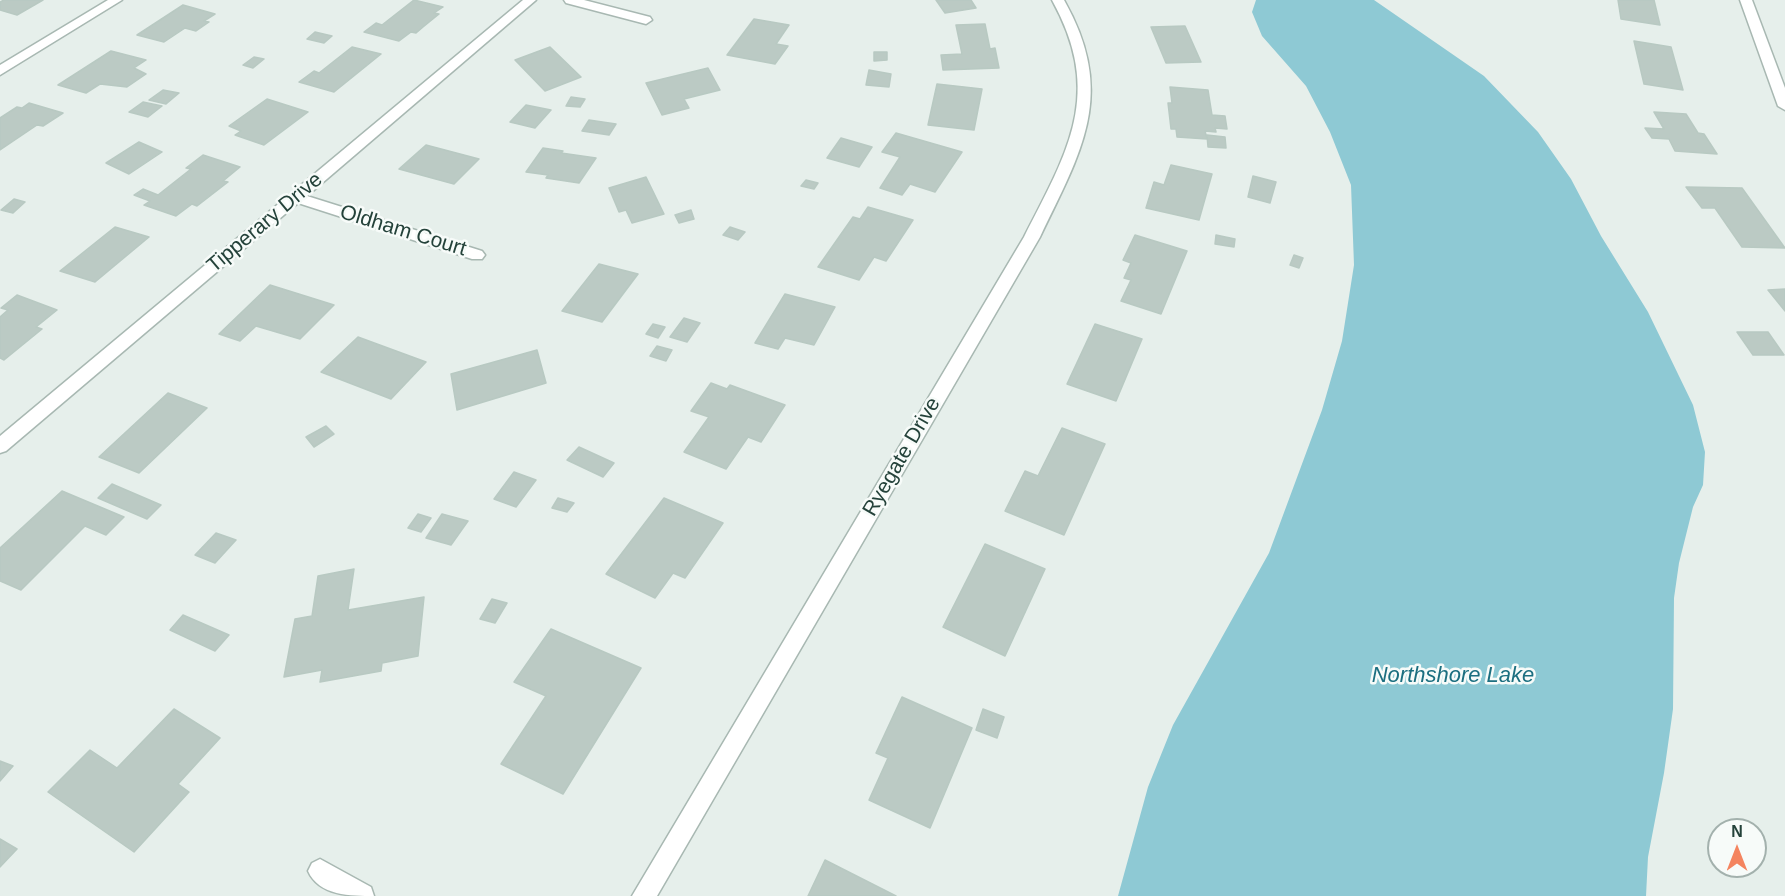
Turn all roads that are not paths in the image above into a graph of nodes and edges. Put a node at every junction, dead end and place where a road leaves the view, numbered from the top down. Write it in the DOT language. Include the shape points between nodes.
graph roads {
  1 [pos="116,0"];
  2 [pos="530,0"];
  3 [pos="570,0"];
  4 [pos="1058,0"];
  5 [pos="1746,0"];
  6 [pos="646,20"];
  7 [pos="0,71"];
  8 [pos="1785,106"];
  9 [pos="295,197"];
  10 [pos="477,255"];
  11 [pos="0,446"];
  12 [pos="320,871"];
  13 [pos="362,896"];
  14 [pos="645,896"];
  1 -- 7 [label="street"];
  2 -- 9 [label="street, Tipperary Drive"];
  3 -- 6 [label="street"];
  4 -- 14 [label="street, Ryegate Drive" via="1077,43 1085,81 1082,122 1065,170 1032,237"];
  5 -- 8 [label="street"];
  9 -- 10 [label="street, Oldham Court"];
  9 -- 11 [label="street, Tipperary Drive"];
  12 -- 13 [label="street"];
}
